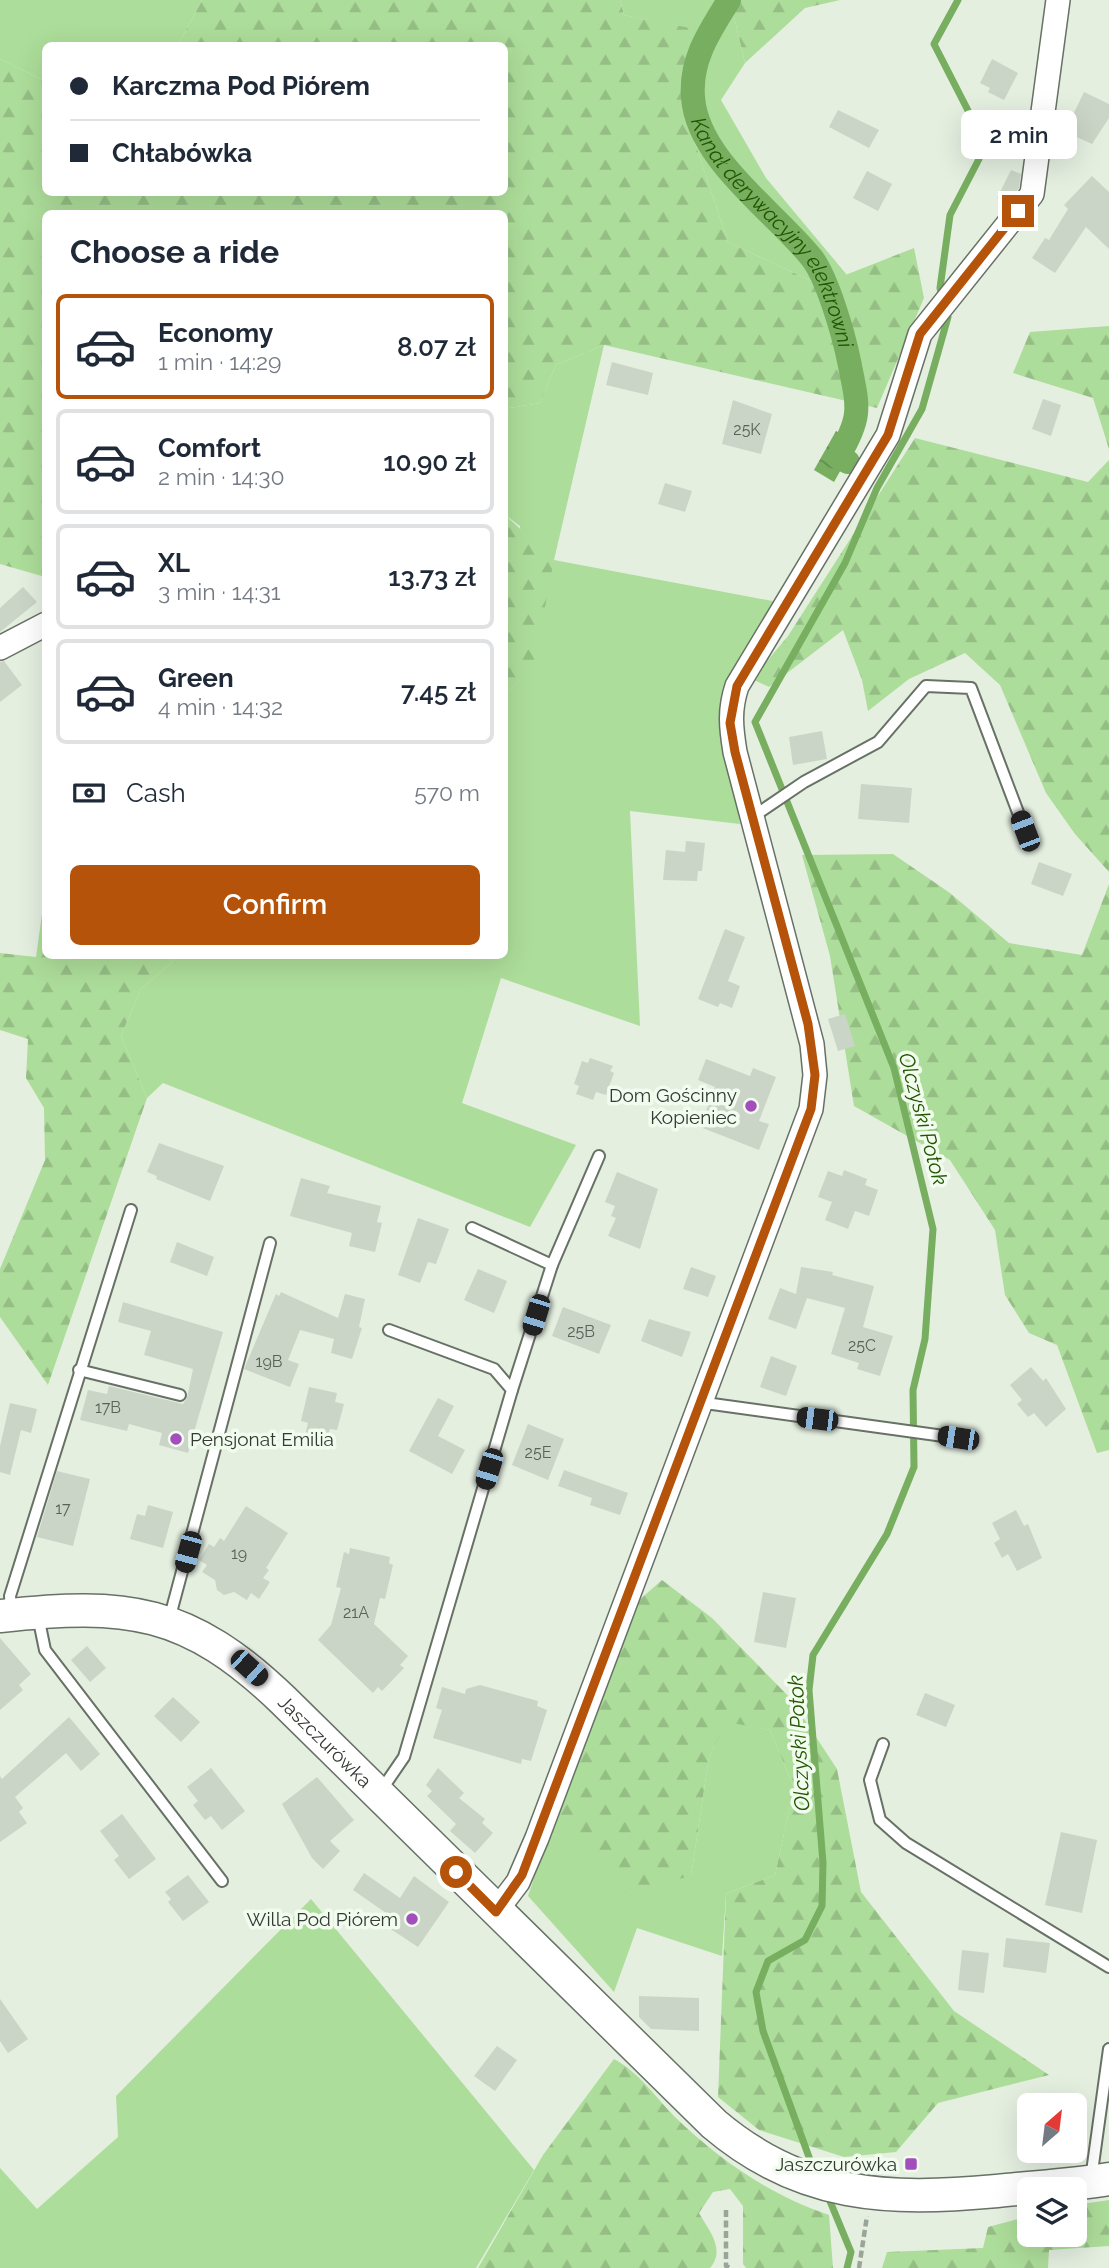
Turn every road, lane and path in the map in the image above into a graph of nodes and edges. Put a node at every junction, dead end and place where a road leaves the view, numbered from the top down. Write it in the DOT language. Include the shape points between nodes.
graph roads {
  1 [pos="1058,0"];
  2 [pos="42,626"];
  3 [pos="0,648"];
  4 [pos="751,818"];
  5 [pos="1025,831"];
  6 [pos="599,1156"];
  7 [pos="131,1210"];
  8 [pos="472,1228"];
  9 [pos="270,1243"];
  10 [pos="552,1265"];
  11 [pos="389,1330"];
  12 [pos="79,1370"];
  13 [pos="512,1390"];
  14 [pos="180,1395"];
  15 [pos="698,1402"];
  16 [pos="958,1438"];
  17 [pos="16,1614"];
  18 [pos="169,1622"];
  19 [pos="883,1744"];
  20 [pos="378,1794"];
  21 [pos="222,1881"];
  22 [pos="496,1912"];
  23 [pos="1109,1967"];
  24 [pos="1109,2049"];
  25 [pos="1100,2180"];
  26 [pos="859,2192"];
  27 [pos="726,2210"];
  28 [pos="726,2267"];
  29 [pos="859,2268"];
  1 -- 4 [label="street" via="1032,194 920,334 888,435 737,686 730,723"];
  2 -- 3 [label="street"];
  4 -- 5 [label="lane" via="804,782 878,742 926,686 971,688"];
  4 -- 15 [label="street" via="808,1024 814,1092 799,1145"];
  6 -- 10 [label="lane"];
  7 -- 12 [label="lane"];
  8 -- 10 [label="lane"];
  9 -- 18 [label="lane"];
  10 -- 13 [label="lane"];
  11 -- 13 [label="lane" via="494,1369"];
  12 -- 14 [label="lane"];
  12 -- 17 [label="lane" via="10,1596"];
  13 -- 20 [label="lane" via="404,1757"];
  15 -- 16 [label="lane"];
  15 -- 22 [label="street" via="537,1838 518,1882"];
  17 -- 18 [label="street, Jaszczurówka" via="115,1610"];
  17 -- 21 [label="lane"];
  18 -- 20 [label="street, Jaszczurówka" via="212,1642 249,1668"];
  19 -- 23 [label="lane" via="870,1780 880,1821 906,1843"];
  20 -- 22 [label="street, Jaszczurówka"];
  22 -- 26 [label="street, Jaszczurówka" via="739,2144 810,2181"];
  24 -- 25 [label="lane"];
  25 -- 26 [label="street, Jaszczurówka" via="951,2195"];
  26 -- 29 [label="path"];
  27 -- 28 [label="path"];
}
